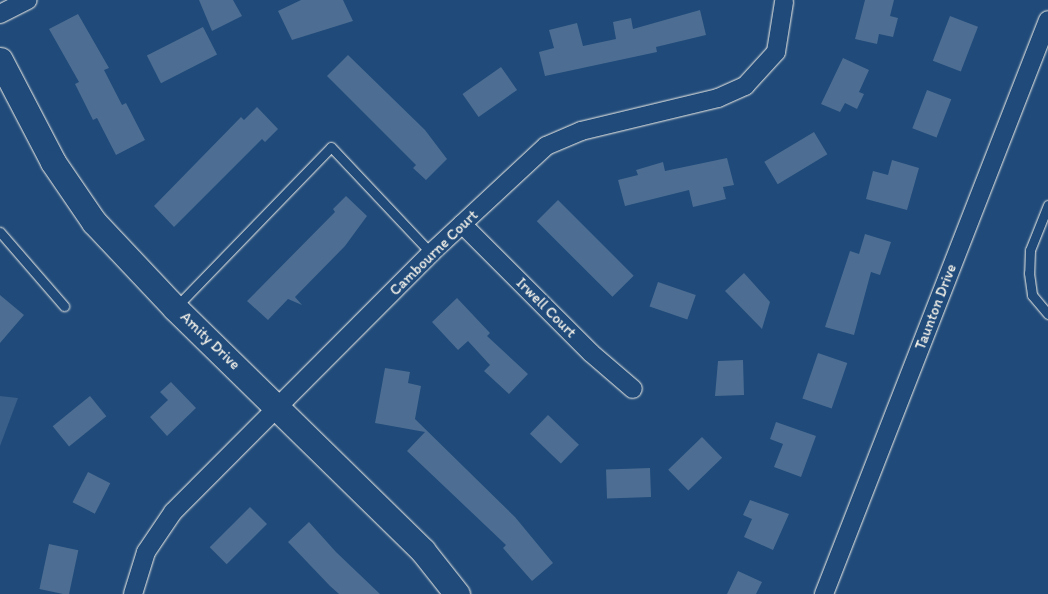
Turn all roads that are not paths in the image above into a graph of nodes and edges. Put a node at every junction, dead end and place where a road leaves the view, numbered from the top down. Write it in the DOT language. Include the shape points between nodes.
graph roads {
  1 [pos="28,0"];
  2 [pos="784,2"];
  3 [pos="0,14"];
  4 [pos="1048,20"];
  5 [pos="0,60"];
  6 [pos="1048,205"];
  7 [pos="462,224"];
  8 [pos="0,232"];
  9 [pos="432,253"];
  10 [pos="64,306"];
  11 [pos="175,308"];
  12 [pos="1048,314"];
  13 [pos="633,389"];
  14 [pos="279,407"];
  15 [pos="133,594"];
  16 [pos="457,594"];
  17 [pos="824,594"];
  1 -- 3 [label="street"];
  2 -- 7 [label="street, Cambourne Court" via="776,52 745,86 718,98 581,131 546,146"];
  4 -- 17 [label="street, Taunton Drive"];
  5 -- 11 [label="street, Amity Drive" via="53,162 94,222"];
  6 -- 12 [label="lane" via="1030,250 1028,273 1032,295"];
  7 -- 9 [label="street, Cambourne Court"];
  7 -- 13 [label="street, Irwell Court" via="591,353"];
  8 -- 10 [label="lane"];
  9 -- 11 [label="lane" via="331,147"];
  9 -- 14 [label="street, Cambourne Court"];
  11 -- 14 [label="street, Amity Drive"];
  14 -- 15 [label="street, Cambourne Court" via="173,512 146,552"];
  14 -- 16 [label="street, Amity Drive" via="423,551"];
}
